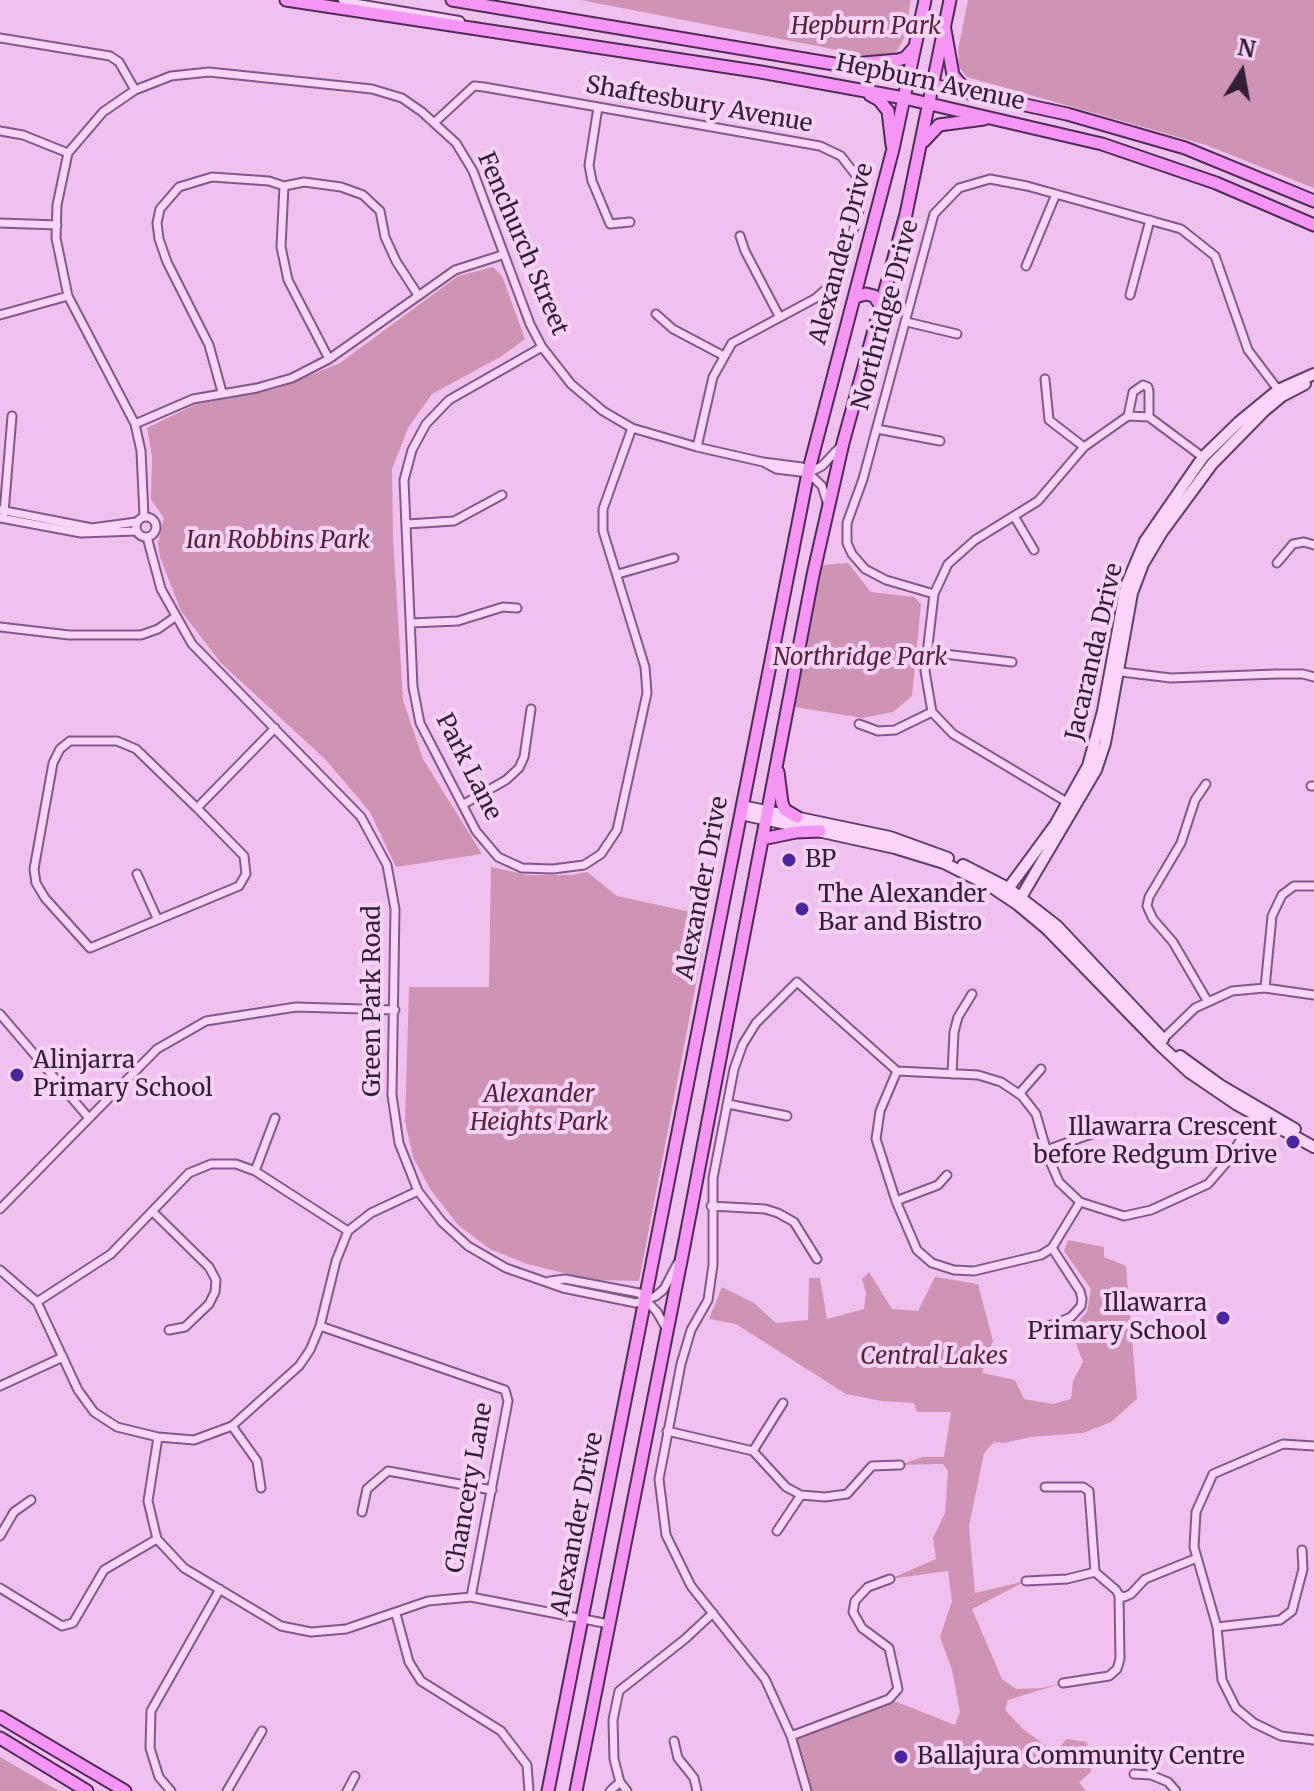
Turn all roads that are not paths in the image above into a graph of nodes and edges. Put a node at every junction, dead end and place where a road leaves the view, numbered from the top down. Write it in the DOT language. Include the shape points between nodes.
graph roads {
  1 [pos="286,0"];
  2 [pos="344,0"];
  3 [pos="452,0"];
  4 [pos="925,0"];
  5 [pos="950,0"];
  6 [pos="312,2"];
  7 [pos="944,26"];
  8 [pos="468,28"];
  9 [pos="0,38"];
  10 [pos="916,47"];
  11 [pos="840,65"];
  12 [pos="908,79"];
  13 [pos="932,84"];
  14 [pos="135,90"];
  15 [pos="862,90"];
  16 [pos="967,92"];
  17 [pos="904,98"];
  18 [pos="928,104"];
  19 [pos="598,107"];
  20 [pos="992,118"];
  21 [pos="435,122"];
  22 [pos="0,131"];
  23 [pos="922,144"];
  24 [pos="893,149"];
  25 [pos="68,153"];
  26 [pos="284,186"];
  27 [pos="1056,194"];
  28 [pos="1314,201"];
  29 [pos="1150,220"];
  30 [pos="630,222"];
  31 [pos="0,223"];
  32 [pos="57,225"];
  33 [pos="1314,225"];
  34 [pos="740,236"];
  35 [pos="502,255"];
  36 [pos="1026,266"];
  37 [pos="418,295"];
  38 [pos="1130,295"];
  39 [pos="68,296"];
  40 [pos="855,297"];
  41 [pos="881,306"];
  42 [pos="656,314"];
  43 [pos="0,315"];
  44 [pos="779,316"];
  45 [pos="907,322"];
  46 [pos="957,334"];
  47 [pos="542,347"];
  48 [pos="724,356"];
  49 [pos="329,359"];
  50 [pos="1314,374"];
  51 [pos="1045,379"];
  52 [pos="1314,381"];
  53 [pos="222,392"];
  54 [pos="1280,393"];
  55 [pos="12,416"];
  56 [pos="1128,416"];
  57 [pos="1149,417"];
  58 [pos="135,424"];
  59 [pos="632,428"];
  60 [pos="877,429"];
  61 [pos="940,441"];
  62 [pos="843,443"];
  63 [pos="697,447"];
  64 [pos="1084,447"];
  65 [pos="1208,461"];
  66 [pos="808,473"];
  67 [pos="502,495"];
  68 [pos="828,507"];
  69 [pos="2,514"];
  70 [pos="144,516"];
  71 [pos="1014,516"];
  72 [pos="407,524"];
  73 [pos="136,527"];
  74 [pos="147,537"];
  75 [pos="1314,545"];
  76 [pos="1034,550"];
  77 [pos="674,558"];
  78 [pos="1277,563"];
  79 [pos="618,574"];
  80 [pos="934,594"];
  81 [pos="517,608"];
  82 [pos="175,617"];
  83 [pos="411,623"];
  84 [pos="0,627"];
  85 [pos="927,652"];
  86 [pos="1012,662"];
  87 [pos="1113,671"];
  88 [pos="1314,677"];
  89 [pos="531,709"];
  90 [pos="932,712"];
  91 [pos="859,724"];
  92 [pos="275,728"];
  93 [pos="777,760"];
  94 [pos="1206,784"];
  95 [pos="464,804"];
  96 [pos="1072,805"];
  97 [pos="197,808"];
  98 [pos="742,810"];
  99 [pos="767,815"];
  100 [pos="797,817"];
  101 [pos="820,831"];
  102 [pos="762,839"];
  103 [pos="137,874"];
  104 [pos="1314,886"];
  105 [pos="1006,891"];
  106 [pos="1019,901"];
  107 [pos="157,918"];
  108 [pos="1265,988"];
  109 [pos="972,994"];
  110 [pos="1314,995"];
  111 [pos="1208,1002"];
  112 [pos="395,1010"];
  113 [pos="0,1014"];
  114 [pos="1160,1041"];
  115 [pos="1041,1069"];
  116 [pos="897,1071"];
  117 [pos="952,1074"];
  118 [pos="1019,1094"];
  119 [pos="728,1104"];
  120 [pos="1257,1112"];
  121 [pos="787,1116"];
  122 [pos="88,1117"];
  123 [pos="275,1118"];
  124 [pos="1103,1130"];
  125 [pos="1314,1140"];
  126 [pos="1314,1147"];
  127 [pos="1046,1150"];
  128 [pos="255,1171"];
  129 [pos="947,1175"];
  130 [pos="418,1191"];
  131 [pos="896,1201"];
  132 [pos="1080,1202"];
  133 [pos="711,1206"];
  134 [pos="0,1209"];
  135 [pos="153,1212"];
  136 [pos="348,1231"];
  137 [pos="1052,1248"];
  138 [pos="683,1251"];
  139 [pos="817,1259"];
  140 [pos="0,1270"];
  141 [pos="644,1299"];
  142 [pos="37,1302"];
  143 [pos="320,1326"];
  144 [pos="1049,1326"];
  145 [pos="169,1330"];
  146 [pos="668,1330"];
  147 [pos="63,1357"];
  148 [pos="0,1386"];
  149 [pos="783,1403"];
  150 [pos="232,1426"];
  151 [pos="667,1431"];
  152 [pos="158,1437"];
  153 [pos="1314,1446"];
  154 [pos="753,1451"];
  155 [pos="900,1465"];
  156 [pos="1045,1487"];
  157 [pos="261,1488"];
  158 [pos="492,1490"];
  159 [pos="801,1495"];
  160 [pos="31,1500"];
  161 [pos="362,1512"];
  162 [pos="777,1531"];
  163 [pos="0,1536"];
  164 [pos="157,1539"];
  165 [pos="1302,1550"];
  166 [pos="1197,1558"];
  167 [pos="1095,1572"];
  168 [pos="890,1579"];
  169 [pos="1026,1581"];
  170 [pos="0,1588"];
  171 [pos="220,1589"];
  172 [pos="1119,1595"];
  173 [pos="471,1597"];
  174 [pos="713,1613"];
  175 [pos="396,1614"];
  176 [pos="583,1619"];
  177 [pos="609,1624"];
  178 [pos="1217,1627"];
  179 [pos="1063,1683"];
  180 [pos="0,1717"];
  181 [pos="262,1731"];
  182 [pos="791,1736"];
  183 [pos="0,1738"];
  184 [pos="1314,1740"];
  185 [pos="674,1741"];
  186 [pos="1134,1774"];
  187 [pos="355,1776"];
  188 [pos="620,1782"];
  189 [pos="121,1789"];
  190 [pos="87,1791"];
  191 [pos="171,1791"];
  192 [pos="227,1791"];
  193 [pos="347,1791"];
  194 [pos="529,1791"];
  195 [pos="548,1791"];
  196 [pos="576,1791"];
  197 [pos="610,1791"];
  198 [pos="627,1791"];
  199 [pos="697,1791"];
  200 [pos="807,1791"];
  201 [pos="1176,1791"];
  1 -- 6 [label="main road, Hepburn Avenue"];
  2 -- 8 [label="main road" via="443,18"];
  3 -- 11 [label="main road, Hepburn Avenue"];
  4 -- 10 [label="main road, Alexander Drive"];
  5 -- 7 [label="main road, Alexander Drive"];
  6 -- 8 [label="main road, Hepburn Avenue"];
  7 -- 13 [label="main road, Alexander Drive"];
  7 -- 16 [label="main road" via="953,75"];
  8 -- 15 [label="main road, Hepburn Avenue"];
  9 -- 14 [label="street" via="110,56"];
  10 -- 11 [label="main road" via="898,60"];
  10 -- 12 [label="main road, Alexander Drive"];
  11 -- 12 [label="main road, Hepburn Avenue"];
  12 -- 13 [label="main road, Hepburn Avenue"];
  12 -- 17 [label="main road, Alexander Drive"];
  13 -- 16 [label="main road, Hepburn Avenue"];
  13 -- 18 [label="main road, Alexander Drive"];
  14 -- 21 [label="street, Fenchurch Street" via="171,76 209,72 372,89 402,98"];
  14 -- 25 [label="street, Fenchurch Street" via="103,112"];
  15 -- 17 [label="main road, Hepburn Avenue"];
  15 -- 24 [label="main road" via="888,111"];
  16 -- 28 [label="main road, Hepburn Avenue" via="1146,135"];
  17 -- 18 [label="main road, Hepburn Avenue"];
  17 -- 24 [label="main road, Alexander Drive"];
  18 -- 20 [label="main road, Hepburn Avenue"];
  18 -- 23 [label="main road, Alexander Drive"];
  19 -- 21 [label="street, Shaftesbury Avenue" via="474,86"];
  19 -- 30 [label="street" via="589,165 592,181 610,224"];
  19 -- 44 [label="street, Shaftesbury Avenue" via="820,146 841,156 858,178 863,196 840,277 816,298"];
  20 -- 23 [label="main road" via="939,125"];
  20 -- 33 [label="main road, Hepburn Avenue" via="1102,144 1178,169"];
  21 -- 35 [label="street, Fenchurch Street" via="473,171"];
  22 -- 25 [label="street"];
  23 -- 41 [label="main road, Alexander Drive"];
  24 -- 40 [label="main road, Alexander Drive"];
  25 -- 32 [label="street, Fenchurch Street"];
  26 -- 37 [label="street" via="304,182 363,195 380,211 385,237"];
  26 -- 49 [label="street" via="281,247 288,280"];
  26 -- 53 [label="street" via="212,177 179,187 160,209 157,223 163,250 209,345"];
  27 -- 29 [label="street, Northridge Drive"];
  27 -- 36 [label="street"];
  27 -- 45 [label="street, Northridge Drive" via="990,179 959,188 934,214"];
  29 -- 38 [label="street"];
  29 -- 54 [label="street, Northridge Drive" via="1181,229 1215,256 1248,350"];
  31 -- 32 [label="street"];
  32 -- 39 [label="street, Fenchurch Street"];
  34 -- 44 [label="street"];
  35 -- 37 [label="street" via="455,270"];
  35 -- 47 [label="street, Fenchurch Street"];
  37 -- 49 [label="street"];
  39 -- 43 [label="street"];
  39 -- 58 [label="street, Fenchurch Street"];
  40 -- 41 [label="main road" via="874,296"];
  40 -- 66 [label="main road, Alexander Drive"];
  41 -- 62 [label="main road, Alexander Drive"];
  42 -- 48 [label="street"];
  44 -- 48 [label="street, Shaftesbury Avenue" via="732,343"];
  45 -- 46 [label="street"];
  45 -- 60 [label="street, Northridge Drive"];
  47 -- 59 [label="street, Fenchurch Street" via="571,384"];
  47 -- 72 [label="street, Park Lane" via="449,400 426,424 404,480"];
  48 -- 63 [label="street, Shaftesbury Avenue" via="713,377"];
  49 -- 53 [label="street" via="292,378"];
  50 -- 54 [label="main road, Jacaranda Drive"];
  51 -- 64 [label="street" via="1049,420"];
  52 -- 54 [label="main road, Jacaranda Drive"];
  53 -- 58 [label="street"];
  54 -- 65 [label="main road, Jacaranda Drive"];
  55 -- 69 [label="street"];
  56 -- 57 [label="street"];
  56 -- 57 [label="street" via="1133,392 1143,385 1149,391"];
  56 -- 64 [label="street"];
  57 -- 65 [label="street"];
  58 -- 70 [label="street, Fenchurch Street"];
  59 -- 63 [label="street, Fenchurch Street"];
  59 -- 79 [label="street, Park Lane" via="603,509 603,531"];
  60 -- 61 [label="street"];
  60 -- 80 [label="street, Northridge Drive" via="847,523 847,543 865,569"];
  62 -- 66 [label="street"];
  62 -- 68 [label="main road, Alexander Drive"];
  63 -- 66 [label="street, Fenchurch Street" via="802,467"];
  64 -- 71 [label="street" via="1038,501"];
  65 -- 87 [label="main road, Jacaranda Drive" via="1143,564"];
  66 -- 68 [label="street" via="822,486"];
  66 -- 98 [label="main road, Alexander Drive"];
  67 -- 72 [label="street" via="454,521"];
  68 -- 93 [label="main road, Alexander Drive"];
  69 -- 73 [label="street" via="92,528"];
  70 -- 73 [label="street"];
  70 -- 74 [label="street" via="156,525"];
  71 -- 76 [label="street"];
  71 -- 80 [label="street" via="948,564"];
  72 -- 83 [label="street, Park Lane"];
  73 -- 74 [label="street"];
  74 -- 82 [label="street, Green Park Road"];
  75 -- 78 [label="street" via="1293,544"];
  77 -- 79 [label="street"];
  79 -- 95 [label="street, Park Lane" via="645,667 647,693 611,841 584,865 522,868 498,857 476,831"];
  80 -- 85 [label="street"];
  81 -- 83 [label="street" via="458,621"];
  82 -- 84 [label="street" via="141,635 69,635"];
  82 -- 92 [label="street, Green Park Road" via="192,644"];
  83 -- 95 [label="street, Park Lane" via="420,723"];
  85 -- 86 [label="street"];
  85 -- 90 [label="street"];
  87 -- 88 [label="street" via="1171,678"];
  87 -- 96 [label="main road, Jacaranda Drive" via="1105,743 1096,770"];
  89 -- 95 [label="street" via="519,768"];
  90 -- 91 [label="street" via="895,730"];
  90 -- 96 [label="street" via="953,734"];
  92 -- 97 [label="street"];
  92 -- 112 [label="street, Green Park Road" via="361,817 387,865 395,909"];
  93 -- 99 [label="main road, Alexander Drive"];
  93 -- 100 [label="main road" via="782,803"];
  94 -- 111 [label="street" via="1147,906"];
  96 -- 105 [label="main road, Jacaranda Drive"];
  96 -- 106 [label="main road, Jacaranda Drive"];
  97 -- 107 [label="street" via="244,856 246,874 239,886"];
  97 -- 107 [label="street" via="136,749 117,741 70,741 53,763 34,869 45,898 90,948"];
  98 -- 99 [label="main road"];
  98 -- 141 [label="main road, Alexander Drive"];
  99 -- 100 [label="main road"];
  99 -- 101 [label="main road"];
  99 -- 102 [label="main road, Alexander Drive"];
  100 -- 105 [label="main road" via="912,843 976,870"];
  101 -- 102 [label="main road"];
  101 -- 105 [label="main road" via="944,863"];
  102 -- 138 [label="main road, Alexander Drive"];
  103 -- 107 [label="street"];
  104 -- 108 [label="street" via="1294,886 1282,895 1272,916"];
  105 -- 106 [label="main road"];
  106 -- 114 [label="main road" via="1057,926"];
  108 -- 110 [label="street"];
  108 -- 111 [label="street" via="1232,991"];
  109 -- 117 [label="street" via="954,1032"];
  111 -- 114 [label="street"];
  112 -- 122 [label="street" via="296,1007 206,1021 157,1049"];
  112 -- 130 [label="street, Green Park Road" via="395,1119"];
  113 -- 122 [label="street"];
  114 -- 120 [label="main road"];
  115 -- 118 [label="street"];
  116 -- 117 [label="street"];
  116 -- 119 [label="street" via="797,982 743,1044"];
  116 -- 131 [label="street" via="880,1111 876,1139"];
  117 -- 118 [label="street" via="978,1075"];
  118 -- 127 [label="street" via="1036,1114"];
  119 -- 121 [label="street"];
  119 -- 133 [label="street"];
  120 -- 125 [label="main road"];
  120 -- 126 [label="main road"];
  120 -- 132 [label="street" via="1208,1184 1151,1210 1124,1216"];
  122 -- 134 [label="street"];
  123 -- 128 [label="street"];
  124 -- 127 [label="street"];
  127 -- 132 [label="street" via="1059,1182"];
  128 -- 135 [label="street" via="211,1164 189,1173"];
  128 -- 136 [label="street"];
  129 -- 131 [label="street" via="938,1185"];
  130 -- 136 [label="street" via="371,1213"];
  130 -- 141 [label="street, Green Park Road" via="468,1246 506,1268 563,1288 636,1303"];
  131 -- 137 [label="street" via="917,1250 950,1269 974,1271"];
  132 -- 137 [label="street"];
  133 -- 139 [label="street" via="778,1213 794,1222"];
  133 -- 151 [label="street" via="708,1300 688,1342"];
  135 -- 142 [label="street" via="111,1254"];
  135 -- 145 [label="street" via="216,1280 209,1304 185,1327"];
  136 -- 143 [label="street"];
  137 -- 144 [label="street" via="1082,1299 1071,1317"];
  138 -- 141 [label="street" via="664,1289"];
  138 -- 146 [label="main road, Alexander Drive"];
  140 -- 142 [label="street"];
  141 -- 146 [label="street"];
  141 -- 176 [label="main road, Alexander Drive"];
  142 -- 147 [label="street"];
  143 -- 150 [label="street" via="299,1366"];
  143 -- 158 [label="street, Chancery Lane" via="505,1390 508,1401"];
  146 -- 177 [label="main road, Alexander Drive"];
  147 -- 148 [label="street"];
  147 -- 152 [label="street" via="94,1412 117,1427"];
  149 -- 154 [label="street"];
  150 -- 152 [label="street" via="194,1440"];
  150 -- 157 [label="street" via="257,1461"];
  151 -- 154 [label="street"];
  151 -- 174 [label="street" via="659,1479 666,1535 691,1586"];
  152 -- 164 [label="street" via="148,1501"];
  153 -- 166 [label="street" via="1283,1444 1213,1474 1196,1512"];
  154 -- 159 [label="street" via="786,1487"];
  155 -- 159 [label="street" via="872,1466 847,1494"];
  156 -- 167 [label="street" via="1089,1491"];
  158 -- 161 [label="street" via="388,1471 367,1489"];
  158 -- 173 [label="street, Chancery Lane"];
  159 -- 162 [label="street"];
  160 -- 163 [label="street" via="14,1512"];
  164 -- 170 [label="street" via="104,1570 73,1623 62,1626"];
  164 -- 171 [label="street" via="184,1568"];
  165 -- 178 [label="street" via="1296,1604 1287,1616"];
  166 -- 172 [label="street" via="1145,1579 1131,1594"];
  166 -- 178 [label="street"];
  167 -- 169 [label="street"];
  167 -- 172 [label="street"];
  168 -- 182 [label="street" via="868,1587 853,1612 862,1628 889,1648 898,1689 889,1699"];
  171 -- 175 [label="street" via="281,1626 311,1632 346,1629"];
  171 -- 191 [label="street" via="151,1711 150,1748 159,1777"];
  172 -- 179 [label="street" via="1117,1669 1109,1676"];
  173 -- 175 [label="street" via="428,1601"];
  173 -- 176 [label="street"];
  174 -- 182 [label="street" via="765,1679"];
  174 -- 188 [label="street" via="619,1691 613,1733"];
  175 -- 194 [label="street" via="409,1662 421,1681 501,1731 527,1765"];
  176 -- 177 [label="street"];
  176 -- 195 [label="main road, Alexander Drive"];
  177 -- 196 [label="main road, Alexander Drive"];
  178 -- 184 [label="street" via="1222,1680 1236,1708 1281,1736"];
  180 -- 189 [label="main road"];
  181 -- 192 [label="street"];
  182 -- 200 [label="street"];
  183 -- 190 [label="main road"];
  185 -- 199 [label="street"];
  186 -- 201 [label="street" via="1151,1775"];
  187 -- 193 [label="street"];
  188 -- 197 [label="street"];
  188 -- 198 [label="street"];
}
